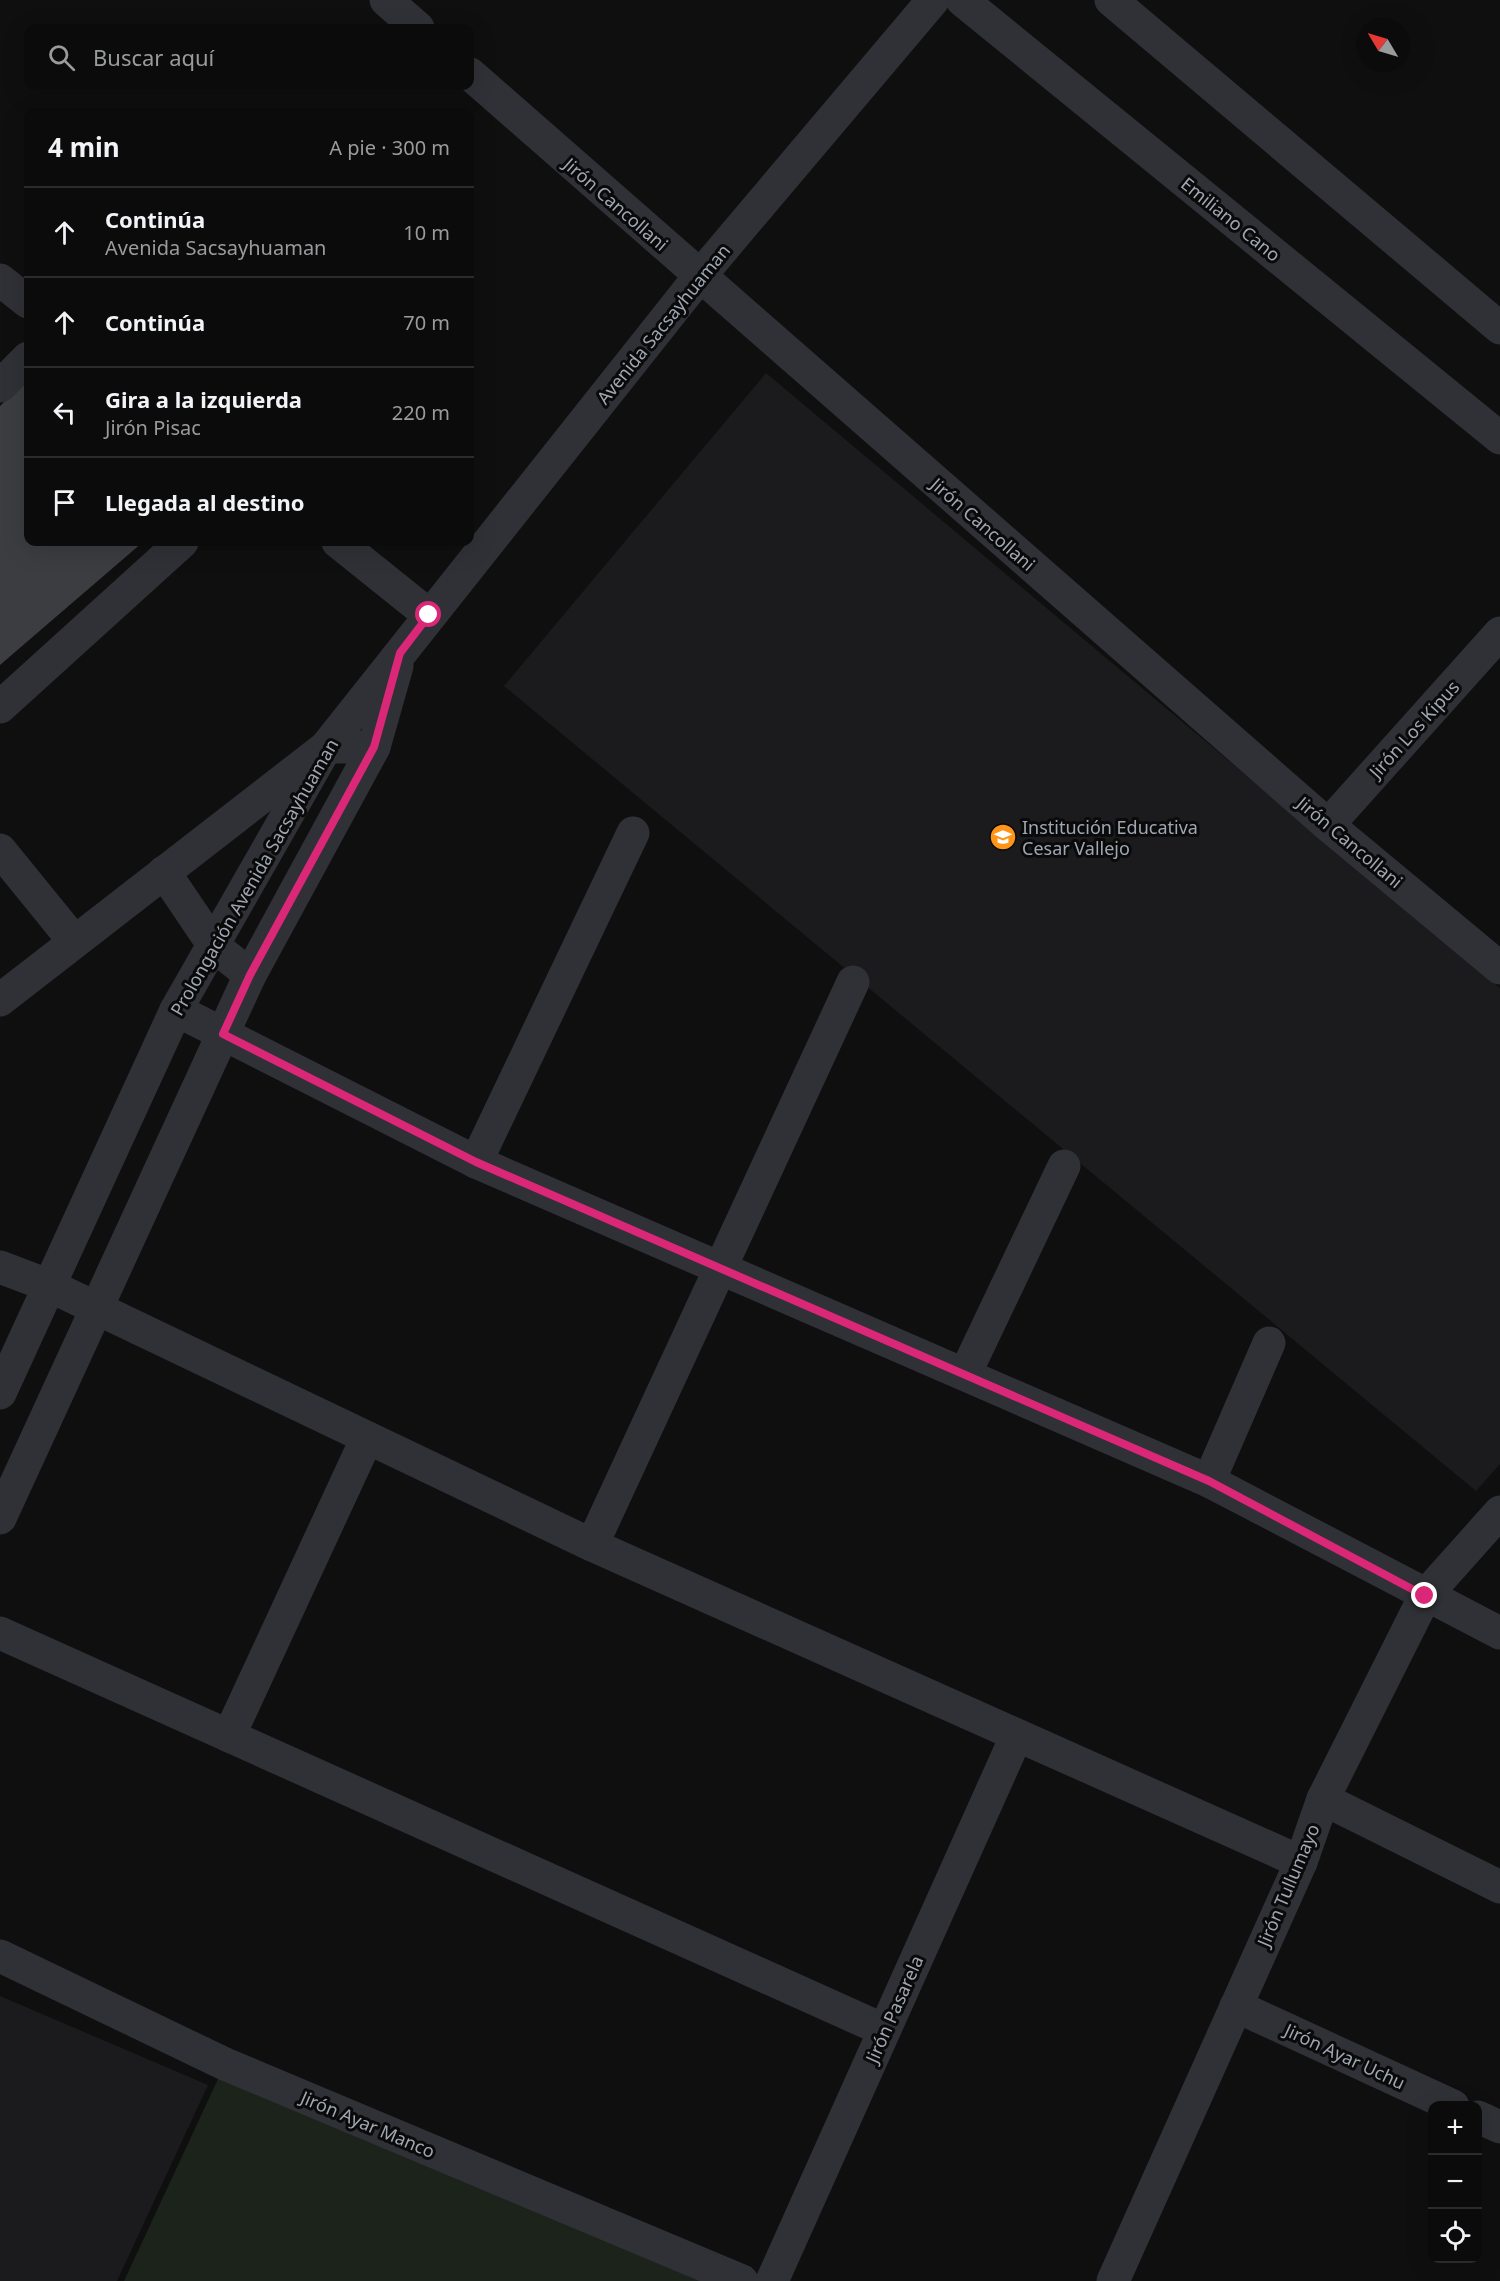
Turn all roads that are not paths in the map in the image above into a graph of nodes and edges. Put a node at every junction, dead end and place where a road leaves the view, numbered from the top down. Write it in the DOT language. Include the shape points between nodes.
graph roads {
  1 [pos="386,0"];
  2 [pos="933,0"];
  3 [pos="962,0"];
  4 [pos="1112,0"];
  5 [pos="413,24"];
  6 [pos="474,78"];
  7 [pos="699,277"];
  8 [pos="0,280"];
  9 [pos="24,299"];
  10 [pos="1500,328"];
  11 [pos="24,362"];
  12 [pos="0,386"];
  13 [pos="1500,438"];
  14 [pos="178,546"];
  15 [pos="343,546"];
  16 [pos="429,615"];
  17 [pos="1500,633"];
  18 [pos="400,653"];
  19 [pos="0,708"];
  20 [pos="326,747"];
  21 [pos="374,747"];
  22 [pos="1329,825"];
  23 [pos="633,833"];
  24 [pos="0,850"];
  25 [pos="164,872"];
  26 [pos="74,941"];
  27 [pos="214,946"];
  28 [pos="1500,968"];
  29 [pos="250,975"];
  30 [pos="853,982"];
  31 [pos="0,1000"];
  32 [pos="176,1010"];
  33 [pos="223,1034"];
  34 [pos="476,1162"];
  35 [pos="1064,1166"];
  36 [pos="0,1267"];
  37 [pos="721,1268"];
  38 [pos="50,1286"];
  39 [pos="96,1308"];
  40 [pos="1269,1343"];
  41 [pos="965,1374"];
  42 [pos="0,1393"];
  43 [pos="367,1438"];
  44 [pos="1209,1481"];
  45 [pos="1500,1512"];
  46 [pos="0,1518"];
  47 [pos="592,1545"];
  48 [pos="1425,1596"];
  49 [pos="0,1633"];
  50 [pos="1500,1634"];
  51 [pos="229,1736"];
  52 [pos="1016,1737"];
  53 [pos="1323,1799"];
  54 [pos="1301,1862"];
  55 [pos="1500,1887"];
  56 [pos="0,1956"];
  57 [pos="1236,2006"];
  58 [pos="884,2030"];
  59 [pos="1442,2101"];
  60 [pos="1482,2119"];
  61 [pos="1500,2127"];
  62 [pos="742,2281"];
  63 [pos="772,2281"];
  64 [pos="1113,2281"];
  1 -- 5 [label="street"];
  2 -- 7 [label="street, Avenida Sacsayhuaman"];
  3 -- 13 [label="street, Emiliano Cano"];
  4 -- 10 [label="street"];
  6 -- 7 [label="street, Jirón Cancollani"];
  7 -- 16 [label="street, Avenida Sacsayhuaman"];
  7 -- 22 [label="street, Jirón Cancollani"];
  8 -- 9 [label="street"];
  11 -- 12 [label="street"];
  14 -- 19 [label="street"];
  15 -- 16 [label="street"];
  16 -- 18 [label="street, Avenida Sacsayhuaman"];
  17 -- 22 [label="street, Jirón Los Kipus"];
  18 -- 20 [label="street, Prolongación Avenida Sacsayhuaman"];
  18 -- 21 [label="street"];
  20 -- 21 [label="street"];
  20 -- 25 [label="street"];
  20 -- 27 [label="street, Prolongación Avenida Sacsayhuaman"];
  21 -- 29 [label="street"];
  22 -- 28 [label="street, Jirón Cancollani"];
  23 -- 34 [label="street"];
  24 -- 26 [label="street"];
  25 -- 26 [label="street"];
  25 -- 27 [label="street"];
  26 -- 31 [label="street"];
  27 -- 29 [label="street"];
  27 -- 32 [label="street, Prolongación Avenida Sacsayhuaman"];
  29 -- 33 [label="street"];
  30 -- 37 [label="street"];
  32 -- 33 [label="street"];
  32 -- 38 [label="street, Prolongación Avenida Sacsayhuaman"];
  33 -- 34 [label="street"];
  33 -- 39 [label="street"];
  34 -- 37 [label="street"];
  35 -- 41 [label="street"];
  36 -- 38 [label="street"];
  37 -- 41 [label="street"];
  37 -- 47 [label="street"];
  38 -- 39 [label="street"];
  38 -- 42 [label="street, Prolongación Avenida Sacsayhuaman"];
  39 -- 43 [label="street"];
  39 -- 46 [label="street"];
  40 -- 44 [label="street"];
  41 -- 44 [label="street"];
  43 -- 47 [label="street"];
  43 -- 51 [label="street"];
  44 -- 48 [label="street"];
  45 -- 48 [label="street, Jirón Tullumayo"];
  47 -- 52 [label="street"];
  48 -- 50 [label="street"];
  48 -- 53 [label="street, Jirón Tullumayo"];
  49 -- 51 [label="street"];
  51 -- 58 [label="street"];
  52 -- 54 [label="street"];
  52 -- 58 [label="street, Jirón Pasarela"];
  53 -- 54 [label="street, Jirón Tullumayo"];
  53 -- 55 [label="street"];
  54 -- 57 [label="street, Jirón Tullumayo"];
  56 -- 62 [label="street, Jirón Ayar Manco" via="225,2064"];
  57 -- 59 [label="street, Jirón Ayar Uchu"];
  57 -- 64 [label="street, Jirón Tullumayo"];
  58 -- 63 [label="street, Jirón Pasarela"];
  60 -- 61 [label="street"];
}
